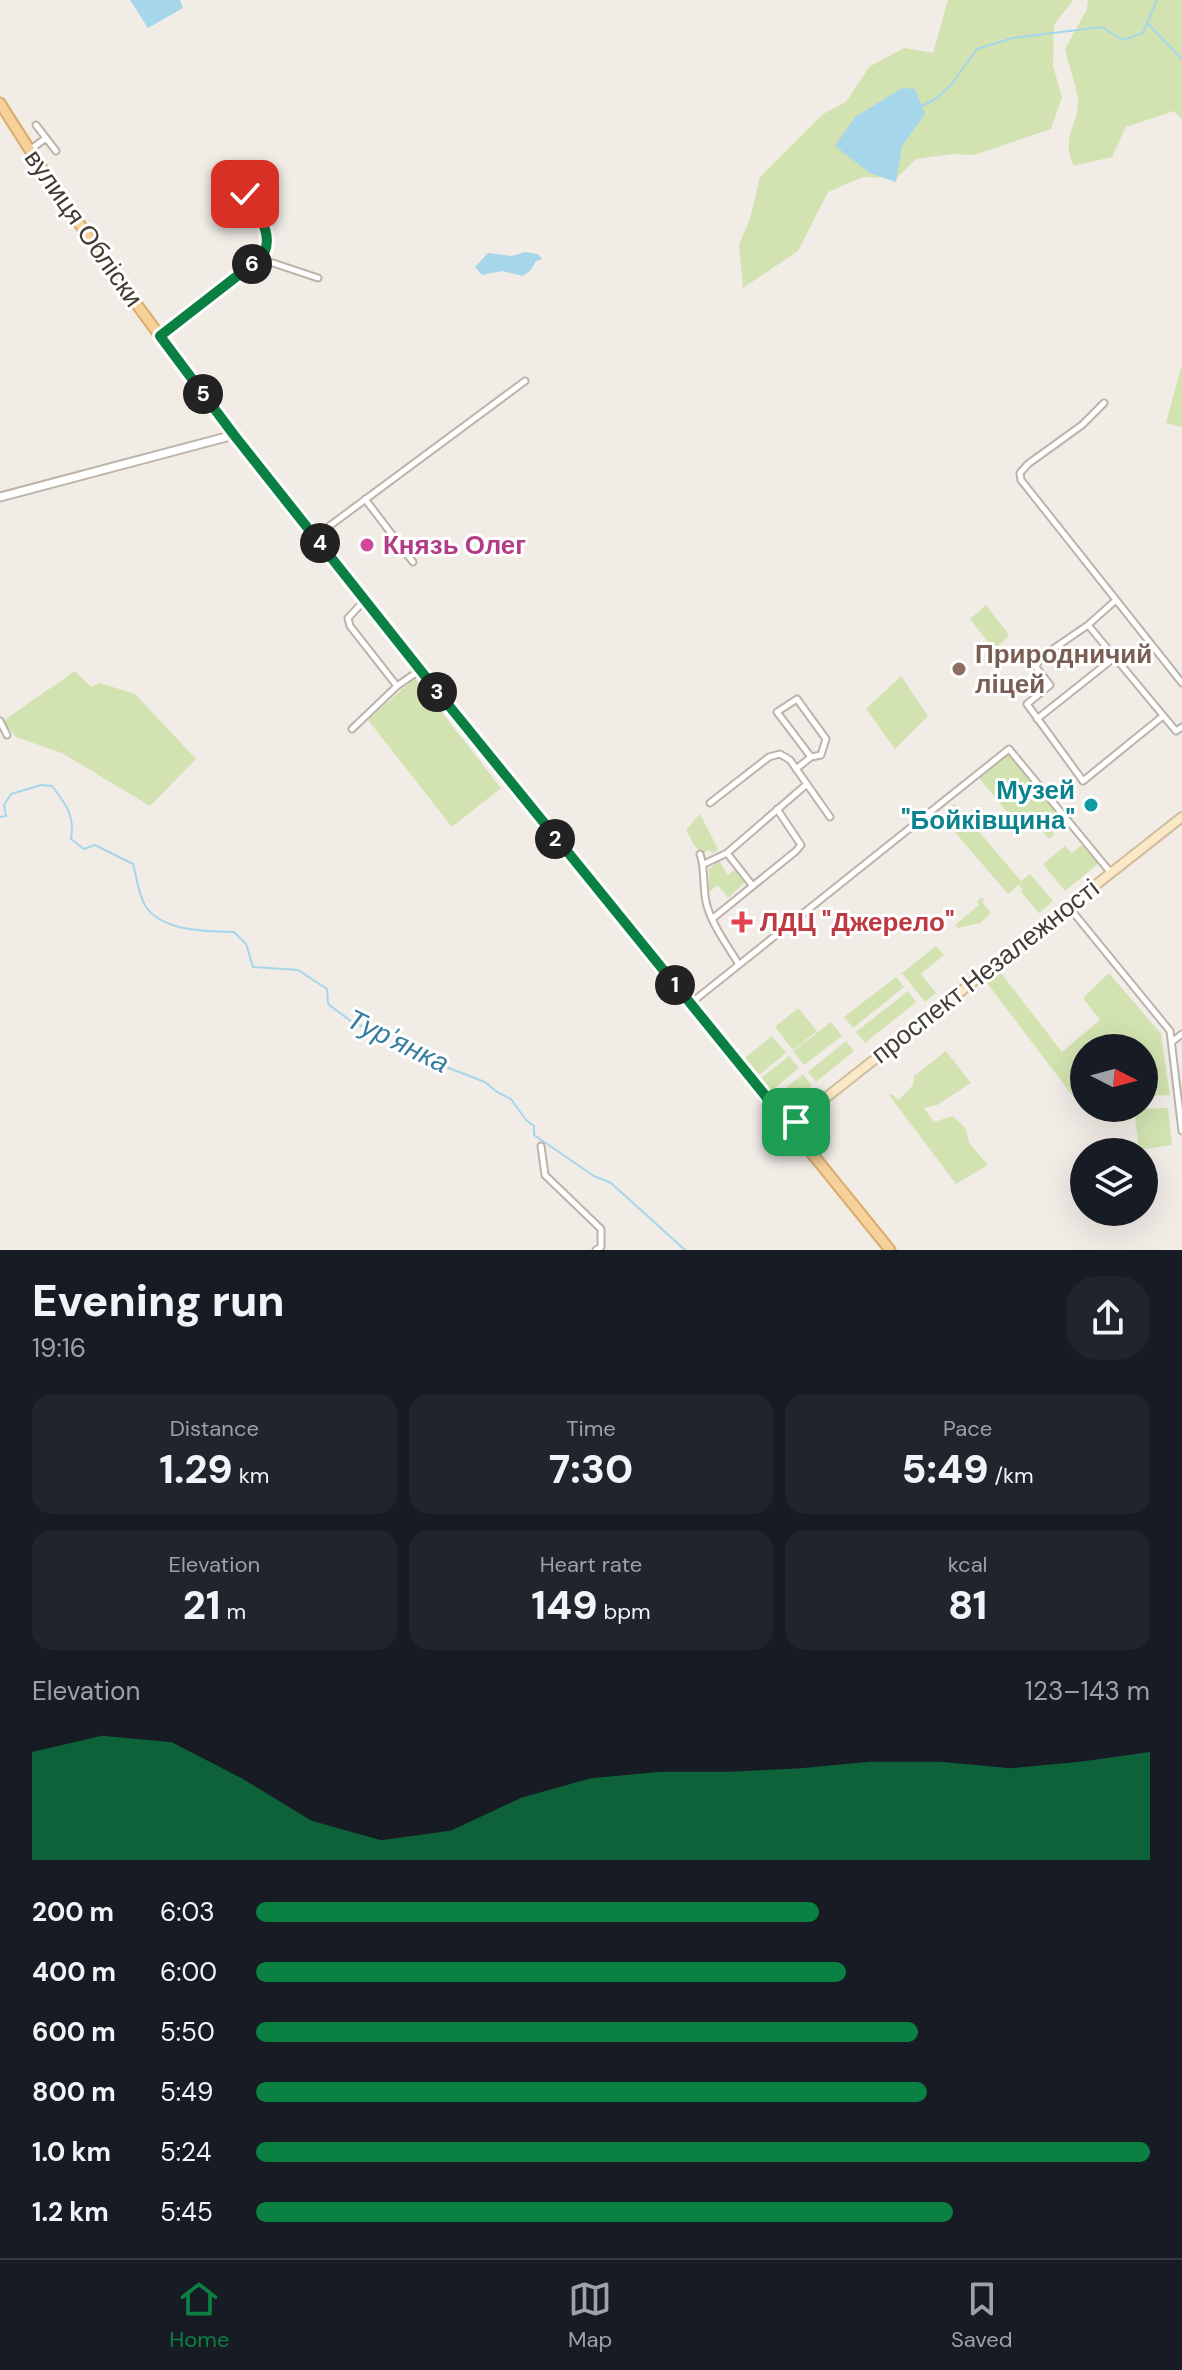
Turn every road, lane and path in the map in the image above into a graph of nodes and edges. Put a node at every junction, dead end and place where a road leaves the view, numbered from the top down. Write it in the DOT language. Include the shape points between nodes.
graph roads {
  1 [pos="0,103"];
  2 [pos="36,125"];
  3 [pos="46,138"];
  4 [pos="30,149"];
  5 [pos="56,151"];
  6 [pos="229,171"];
  7 [pos="256,261"];
  8 [pos="318,278"];
  9 [pos="160,336"];
  10 [pos="525,381"];
  11 [pos="1104,403"];
  12 [pos="234,435"];
  13 [pos="0,497"];
  14 [pos="365,499"];
  15 [pos="315,537"];
  16 [pos="413,562"];
  17 [pos="365,600"];
  18 [pos="1116,600"];
  19 [pos="1088,625"];
  20 [pos="1115,657"];
  21 [pos="420,670"];
  22 [pos="1182,683"];
  23 [pos="397,686"];
  24 [pos="1163,716"];
  25 [pos="1037,719"];
  26 [pos="0,721"];
  27 [pos="1182,727"];
  28 [pos="352,729"];
  29 [pos="7,735"];
  30 [pos="811,757"];
  31 [pos="796,769"];
  32 [pos="807,784"];
  33 [pos="710,803"];
  34 [pos="777,809"];
  35 [pos="830,817"];
  36 [pos="1182,817"];
  37 [pos="727,853"];
  38 [pos="700,854"];
  39 [pos="704,864"];
  40 [pos="1111,873"];
  41 [pos="752,885"];
  42 [pos="1068,906"];
  43 [pos="712,919"];
  44 [pos="738,963"];
  45 [pos="690,1004"];
  46 [pos="1182,1034"];
  47 [pos="1173,1041"];
  48 [pos="790,1126"];
  49 [pos="1182,1131"];
  50 [pos="541,1146"];
  51 [pos="596,1250"];
  52 [pos="890,1250"];
  1 -- 4 [label="main road, вулиця Обліски"];
  2 -- 3 [label="street"];
  3 -- 4 [label="street"];
  3 -- 5 [label="street"];
  4 -- 9 [label="main road, вулиця Обліски"];
  6 -- 7 [label="street" via="267,231 268,247"];
  7 -- 8 [label="street"];
  7 -- 9 [label="street"];
  9 -- 12 [label="main road, вулиця Обліски"];
  10 -- 14 [label="street"];
  11 -- 18 [label="street" via="1020,473"];
  12 -- 13 [label="street"];
  12 -- 15 [label="main road, вулиця Обліски"];
  14 -- 15 [label="street"];
  14 -- 16 [label="street"];
  15 -- 17 [label="main road, вулиця Обліски"];
  17 -- 21 [label="main road, вулиця Обліски"];
  17 -- 23 [label="street" via="348,618 350,626"];
  18 -- 19 [label="street"];
  18 -- 22 [label="street"];
  19 -- 20 [label="street"];
  19 -- 25 [label="street" via="1040,658 1036,667 1050,685 1027,704"];
  20 -- 24 [label="street"];
  20 -- 25 [label="street"];
  21 -- 23 [label="street"];
  21 -- 45 [label="main road, вулиця Обліски"];
  23 -- 28 [label="street"];
  24 -- 25 [label="street" via="1083,781"];
  24 -- 27 [label="street" via="1176,731"];
  26 -- 29 [label="street"];
  30 -- 30 [label="street" via="777,712 797,699 826,739 821,755"];
  30 -- 31 [label="street"];
  31 -- 32 [label="street"];
  31 -- 33 [label="street" via="784,755 773,755"];
  32 -- 34 [label="street"];
  32 -- 35 [label="street"];
  34 -- 37 [label="street"];
  34 -- 41 [label="street" via="801,845"];
  36 -- 40 [label="main road, проспект Незалежності"];
  37 -- 39 [label="street"];
  37 -- 41 [label="street"];
  38 -- 39 [label="street"];
  39 -- 43 [label="street"];
  40 -- 42 [label="main road, проспект Незалежності"];
  40 -- 44 [label="street" via="1009,749"];
  41 -- 43 [label="street"];
  42 -- 47 [label="street" via="1159,1015"];
  42 -- 48 [label="main road, проспект Незалежності"];
  43 -- 44 [label="street"];
  44 -- 45 [label="street"];
  45 -- 48 [label="main road, вулиця Обліски"];
  46 -- 47 [label="street"];
  47 -- 49 [label="street"];
  48 -- 52 [label="main road, вулиця Обліски"];
  50 -- 51 [label="street" via="545,1175 601,1229 601,1247"];
}
